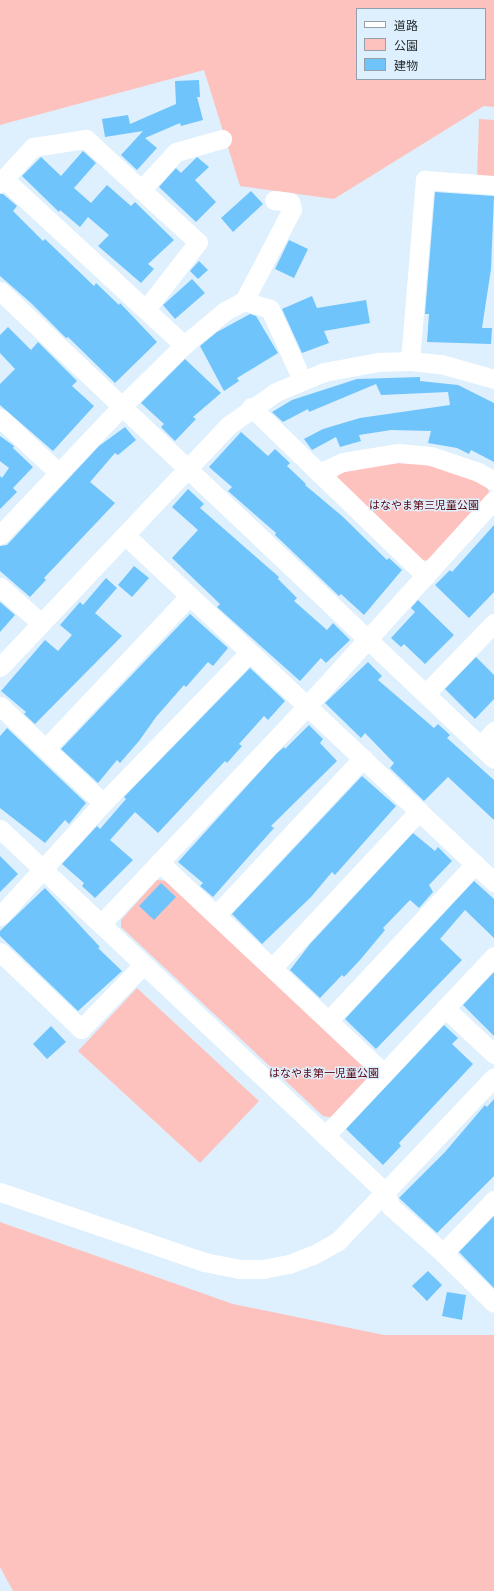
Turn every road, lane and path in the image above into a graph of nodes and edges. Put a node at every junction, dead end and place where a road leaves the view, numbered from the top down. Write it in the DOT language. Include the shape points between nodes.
graph roads {
  1 [pos="222,139"];
  2 [pos="2,181"];
  3 [pos="494,186"];
  4 [pos="141,190"];
  5 [pos="274,200"];
  6 [pos="0,291"];
  7 [pos="244,301"];
  8 [pos="146,309"];
  9 [pos="184,345"];
  10 [pos="410,361"];
  11 [pos="494,379"];
  12 [pos="302,380"];
  13 [pos="122,406"];
  14 [pos="251,407"];
  15 [pos="0,419"];
  16 [pos="187,469"];
  17 [pos="58,472"];
  18 [pos="319,473"];
  19 [pos="494,481"];
  20 [pos="494,500"];
  21 [pos="0,535"];
  22 [pos="125,535"];
  23 [pos="426,576"];
  24 [pos="0,587"];
  25 [pos="190,596"];
  26 [pos="41,623"];
  27 [pos="494,623"];
  28 [pos="368,639"];
  29 [pos="249,654"];
  30 [pos="0,666"];
  31 [pos="426,693"];
  32 [pos="0,706"];
  33 [pos="307,706"];
  34 [pos="494,731"];
  35 [pos="480,746"];
  36 [pos="46,748"];
  37 [pos="363,758"];
  38 [pos="494,759"];
  39 [pos="103,803"];
  40 [pos="419,812"];
  41 [pos="0,829"];
  42 [pos="159,862"];
  43 [pos="475,864"];
  44 [pos="42,869"];
  45 [pos="494,882"];
  46 [pos="216,915"];
  47 [pos="0,916"];
  48 [pos="101,924"];
  49 [pos="0,952"];
  50 [pos="494,956"];
  51 [pos="143,965"];
  52 [pos="273,967"];
  53 [pos="446,1008"];
  54 [pos="328,1020"];
  55 [pos="494,1054"];
  56 [pos="384,1073"];
  57 [pos="494,1077"];
  58 [pos="325,1136"];
  59 [pos="0,1192"];
  60 [pos="385,1192"];
  61 [pos="494,1200"];
  62 [pos="444,1253"];
  63 [pos="494,1303"];
  1 -- 4 [label="street" via="176,152"];
  2 -- 4 [label="street" via="33,147 86,139"];
  2 -- 8 [label="street"];
  3 -- 10 [label="street" via="426,180"];
  4 -- 8 [label="street" via="198,242"];
  5 -- 7 [label="street" via="290,202 292,209"];
  6 -- 13 [label="street"];
  7 -- 9 [label="street" via="225,311"];
  7 -- 12 [label="street" via="270,309"];
  8 -- 9 [label="street"];
  9 -- 13 [label="street"];
  10 -- 11 [label="street" via="441,364"];
  10 -- 12 [label="street" via="350,366"];
  12 -- 14 [label="street"];
  13 -- 16 [label="street"];
  13 -- 17 [label="street"];
  14 -- 16 [label="street" via="229,425"];
  14 -- 18 [label="street"];
  15 -- 17 [label="street"];
  16 -- 22 [label="street"];
  16 -- 28 [label="street"];
  17 -- 21 [label="street"];
  18 -- 19 [label="street" via="343,462 398,453 431,456 478,472"];
  18 -- 23 [label="street"];
  20 -- 23 [label="street"];
  22 -- 25 [label="street"];
  22 -- 26 [label="street"];
  23 -- 28 [label="street"];
  24 -- 26 [label="street"];
  25 -- 29 [label="street"];
  25 -- 36 [label="street"];
  26 -- 30 [label="street"];
  27 -- 31 [label="street"];
  28 -- 31 [label="street"];
  28 -- 33 [label="street"];
  29 -- 33 [label="street"];
  29 -- 39 [label="street"];
  31 -- 35 [label="street"];
  32 -- 36 [label="street"];
  33 -- 37 [label="street"];
  33 -- 42 [label="street"];
  34 -- 35 [label="street"];
  35 -- 38 [label="street"];
  36 -- 39 [label="street"];
  37 -- 40 [label="street"];
  37 -- 46 [label="street"];
  39 -- 44 [label="street"];
  40 -- 43 [label="street"];
  40 -- 52 [label="street"];
  41 -- 44 [label="street"];
  42 -- 46 [label="street"];
  42 -- 48 [label="street"];
  43 -- 45 [label="street"];
  43 -- 54 [label="street"];
  44 -- 47 [label="street"];
  44 -- 48 [label="street"];
  46 -- 52 [label="street"];
  48 -- 51 [label="street"];
  49 -- 51 [label="street" via="81,1029"];
  50 -- 53 [label="street"];
  51 -- 58 [label="street"];
  52 -- 54 [label="street"];
  53 -- 55 [label="street"];
  53 -- 56 [label="street"];
  54 -- 56 [label="street"];
  56 -- 58 [label="street"];
  57 -- 60 [label="street"];
  58 -- 60 [label="street"];
  59 -- 60 [label="street" via="204,1262 240,1269 263,1269 289,1264 313,1255 338,1241"];
  60 -- 62 [label="street" via="391,1207"];
  61 -- 62 [label="street"];
  62 -- 63 [label="street"];
}
